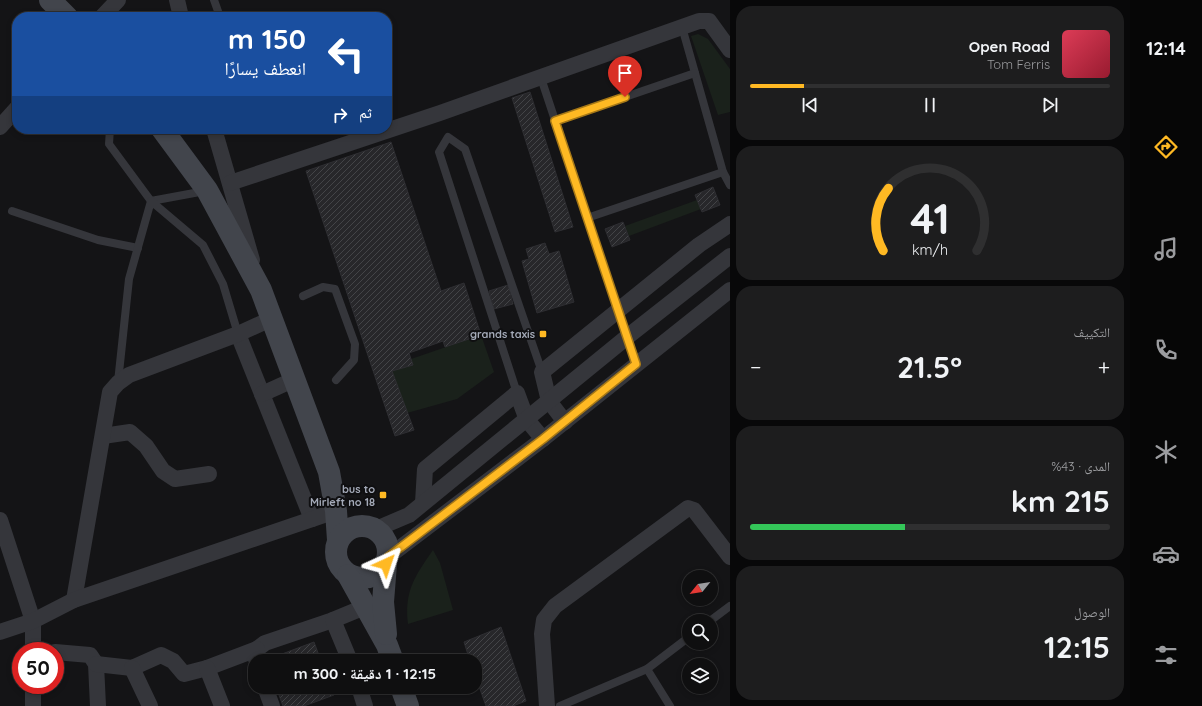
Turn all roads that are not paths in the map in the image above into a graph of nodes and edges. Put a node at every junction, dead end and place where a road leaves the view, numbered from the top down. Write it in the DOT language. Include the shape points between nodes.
graph roads {
  1 [pos="50,0"];
  2 [pos="118,0"];
  3 [pos="177,0"];
  4 [pos="214,0"];
  5 [pos="62,12"];
  6 [pos="107,12"];
  7 [pos="181,12"];
  8 [pos="218,12"];
  9 [pos="682,27"];
  10 [pos="730,50"];
  11 [pos="695,73"];
  12 [pos="541,78"];
  13 [pos="12,114"];
  14 [pos="555,121"];
  15 [pos="0,127"];
  16 [pos="392,128"];
  17 [pos="110,134"];
  18 [pos="166,134"];
  19 [pos="219,134"];
  20 [pos="375,134"];
  21 [pos="723,172"];
  22 [pos="230,183"];
  23 [pos="730,185"];
  24 [pos="207,190"];
  25 [pos="151,201"];
  26 [pos="12,211"];
  27 [pos="588,218"];
  28 [pos="730,224"];
  29 [pos="138,248"];
  30 [pos="730,256"];
  31 [pos="261,290"];
  32 [pos="730,290"];
  33 [pos="303,296"];
  34 [pos="618,312"];
  35 [pos="271,319"];
  36 [pos="238,334"];
  37 [pos="627,337"];
  38 [pos="636,364"];
  39 [pos="542,372"];
  40 [pos="294,380"];
  41 [pos="336,380"];
  42 [pos="118,383"];
  43 [pos="517,393"];
  44 [pos="262,394"];
  45 [pos="549,401"];
  46 [pos="527,420"];
  47 [pos="565,422"];
  48 [pos="102,436"];
  49 [pos="543,439"];
  50 [pos="329,472"];
  51 [pos="209,474"];
  52 [pos="423,503"];
  53 [pos="336,511"];
  54 [pos="312,519"];
  55 [pos="0,520"];
  56 [pos="373,528"];
  57 [pos="338,540"];
  58 [pos="730,557"];
  59 [pos="387,560"];
  60 [pos="348,575"];
  61 [pos="74,600"];
  62 [pos="367,606"];
  63 [pos="730,606"];
  64 [pos="718,615"];
  65 [pos="333,620"];
  66 [pos="33,621"];
  67 [pos="0,632"];
  68 [pos="34,642"];
  69 [pos="682,642"];
  70 [pos="64,653"];
  71 [pos="390,653"];
  72 [pos="258,654"];
  73 [pos="347,654"];
  74 [pos="248,657"];
  75 [pos="96,664"];
  76 [pos="132,668"];
  77 [pos="207,668"];
  78 [pos="647,669"];
  79 [pos="33,694"];
  80 [pos="268,694"];
  81 [pos="361,694"];
  82 [pos="404,694"];
  83 [pos="33,706"];
  84 [pos="98,706"];
  85 [pos="150,706"];
  86 [pos="222,706"];
  87 [pos="272,706"];
  88 [pos="365,706"];
  89 [pos="408,706"];
  90 [pos="547,706"];
  91 [pos="560,706"];
  92 [pos="670,706"];
  1 -- 5 [label="main road"];
  2 -- 6 [label="street"];
  3 -- 7 [label="street"];
  4 -- 8 [label="lane"];
  9 -- 10 [label="street" via="699,20 709,21"];
  9 -- 11 [label="lane"];
  9 -- 12 [label="street"];
  11 -- 14 [label="lane"];
  11 -- 21 [label="lane"];
  12 -- 14 [label="lane"];
  12 -- 16 [label="street"];
  13 -- 15 [label="street"];
  14 -- 27 [label="lane"];
  17 -- 25 [label="lane" via="109,144"];
  18 -- 24 [label="main road"];
  19 -- 22 [label="street"];
  20 -- 22 [label="street"];
  21 -- 23 [label="lane"];
  21 -- 27 [label="lane"];
  22 -- 31 [label="street"];
  24 -- 25 [label="lane"];
  24 -- 31 [label="main road"];
  25 -- 29 [label="lane"];
  25 -- 36 [label="lane" via="203,245 222,284"];
  26 -- 29 [label="lane" via="98,240"];
  27 -- 34 [label="lane"];
  28 -- 34 [label="street" via="699,245"];
  29 -- 42 [label="lane" via="129,278"];
  30 -- 37 [label="street"];
  31 -- 35 [label="main road"];
  32 -- 38 [label="street"];
  33 -- 41 [label="lane" via="323,287 335,289 354,344 354,360"];
  34 -- 37 [label="lane"];
  34 -- 39 [label="street"];
  35 -- 36 [label="street"];
  35 -- 40 [label="main road"];
  36 -- 42 [label="street" via="129,375"];
  36 -- 44 [label="street"];
  37 -- 38 [label="lane"];
  37 -- 45 [label="street"];
  38 -- 47 [label="street"];
  39 -- 43 [label="lane" via="465,148 448,137 439,152"];
  39 -- 45 [label="street"];
  40 -- 44 [label="street"];
  40 -- 50 [label="main road"];
  42 -- 48 [label="street" via="110,392"];
  43 -- 46 [label="street"];
  43 -- 52 [label="street" via="425,469"];
  44 -- 54 [label="street"];
  45 -- 46 [label="street"];
  45 -- 47 [label="street"];
  46 -- 49 [label="street"];
  46 -- 52 [label="street"];
  47 -- 49 [label="street"];
  48 -- 51 [label="street" via="130,432 146,446 163,471 175,479"];
  48 -- 61 [label="street"];
  49 -- 59 [label="street"];
  50 -- 53 [label="main road"];
  50 -- 56 [label="main road" via="350,506"];
  52 -- 56 [label="street" via="409,515"];
  53 -- 54 [label="street"];
  53 -- 57 [label="main road"];
  54 -- 61 [label="street"];
  55 -- 66 [label="street"];
  56 -- 57 [label="main road" via="355,526 348,529"];
  56 -- 59 [label="main road" via="386,541"];
  57 -- 60 [label="main road" via="336,556 338,563"];
  58 -- 90 [label="street" via="694,510 688,508 555,606 544,620 542,634"];
  59 -- 60 [label="main road" via="378,574 366,579"];
  59 -- 71 [label="main road" via="383,602"];
  60 -- 62 [label="main road"];
  61 -- 66 [label="street"];
  62 -- 65 [label="street"];
  62 -- 71 [label="main road"];
  63 -- 64 [label="lane"];
  65 -- 72 [label="street" via="265,643"];
  65 -- 73 [label="street"];
  66 -- 67 [label="street"];
  66 -- 68 [label="street"];
  69 -- 78 [label="lane"];
  70 -- 75 [label="street" via="90,655"];
  74 -- 77 [label="street"];
  75 -- 76 [label="street"];
  75 -- 84 [label="street"];
  76 -- 77 [label="street" via="161,655 173,661 184,674"];
  76 -- 85 [label="street"];
  77 -- 86 [label="street"];
  78 -- 91 [label="lane"];
  78 -- 92 [label="lane"];
  79 -- 83 [label="street"];
  80 -- 87 [label="street"];
  81 -- 88 [label="street"];
  82 -- 89 [label="main road"];
}
